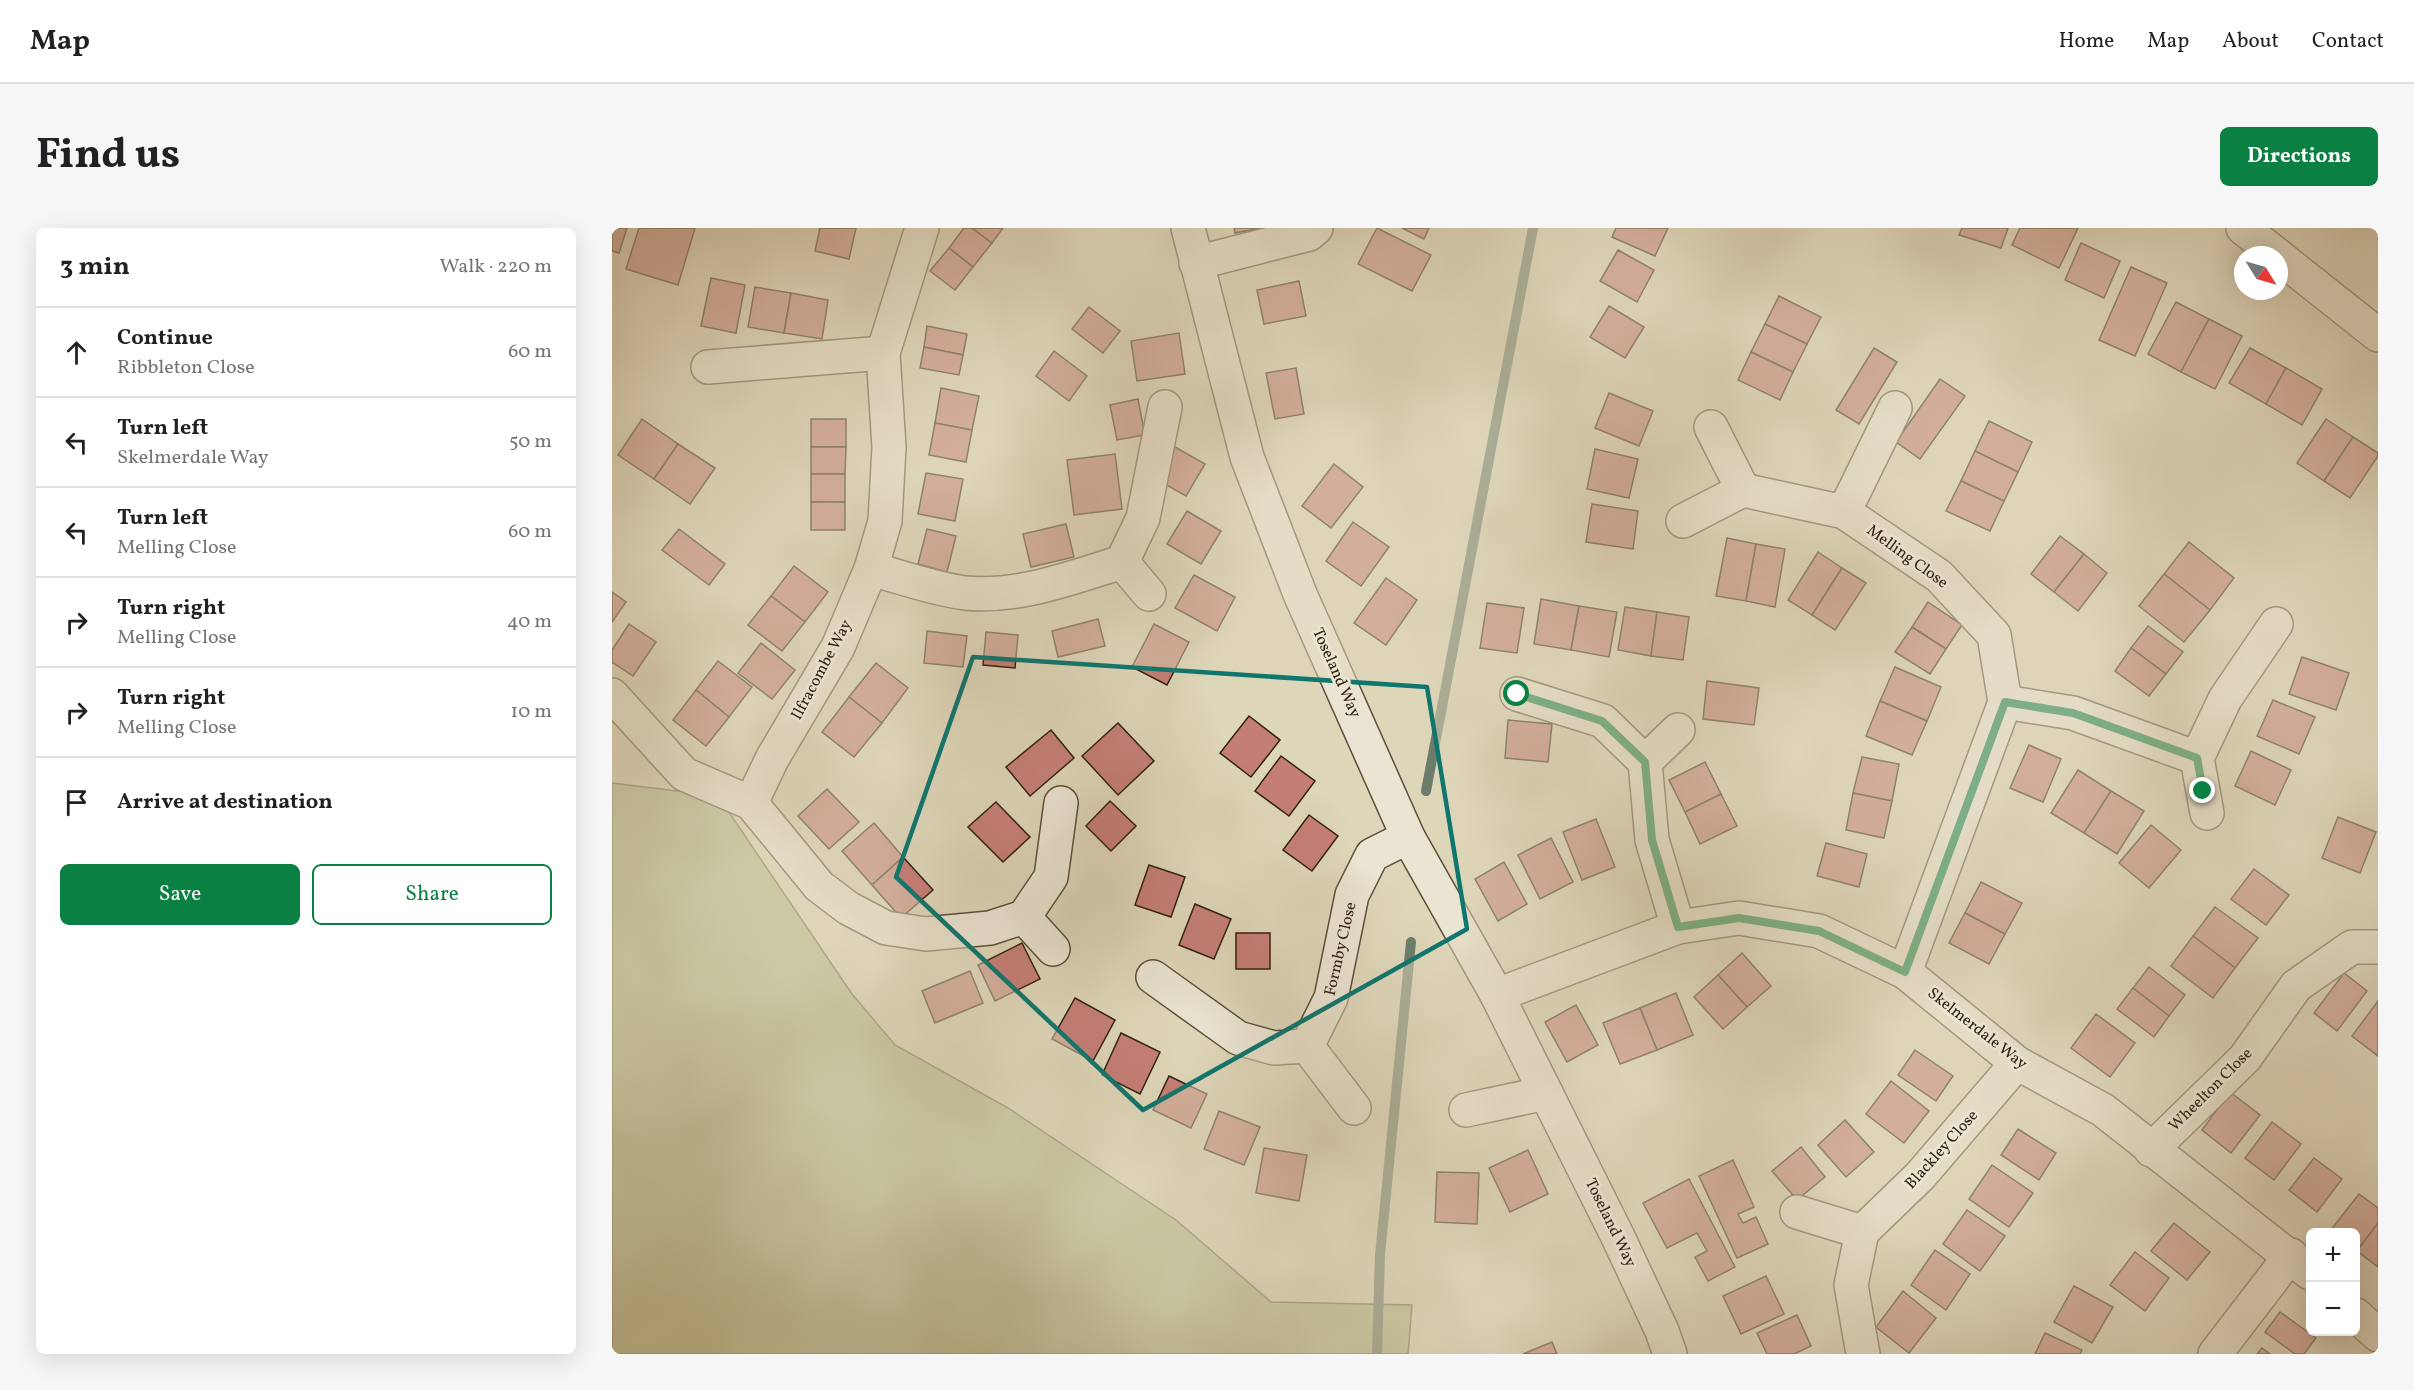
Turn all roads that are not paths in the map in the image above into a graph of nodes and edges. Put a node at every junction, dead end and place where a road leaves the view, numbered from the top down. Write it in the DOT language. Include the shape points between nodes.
graph roads {
  1 [pos="922,228"];
  2 [pos="1188,228"];
  3 [pos="1316,228"];
  4 [pos="2243,228"];
  5 [pos="1196,263"];
  6 [pos="2378,335"];
  7 [pos="883,353"];
  8 [pos="708,367"];
  9 [pos="1165,407"];
  10 [pos="1895,408"];
  11 [pos="1711,427"];
  12 [pos="1743,490"];
  13 [pos="1844,512"];
  14 [pos="1683,521"];
  15 [pos="1122,562"];
  16 [pos="871,569"];
  17 [pos="1149,594"];
  18 [pos="2276,624"];
  19 [pos="612,694"];
  20 [pos="1517,694"];
  21 [pos="2005,702"];
  22 [pos="1678,730"];
  23 [pos="2197,758"];
  24 [pos="1645,762"];
  25 [pos="751,803"];
  26 [pos="1061,803"];
  27 [pos="2207,813"];
  28 [pos="1408,837"];
  29 [pos="1024,917"];
  30 [pos="1678,927"];
  31 [pos="2378,947"];
  32 [pos="1053,949"];
  33 [pos="1905,972"];
  34 [pos="1153,977"];
  35 [pos="1497,995"];
  36 [pos="1306,1046"];
  37 [pos="2017,1063"];
  38 [pos="1546,1093"];
  39 [pos="1354,1108"];
  40 [pos="1466,1110"];
  41 [pos="2151,1150"];
  42 [pos="1797,1212"];
  43 [pos="1862,1232"];
  44 [pos="2301,1264"];
  45 [pos="2360,1319"];
  46 [pos="2378,1335"];
  47 [pos="1670,1354"];
  48 [pos="1863,1354"];
  49 [pos="2215,1354"];
  1 -- 7 [label="street, Ilfracombe Way"];
  2 -- 5 [label="street, Toseland Way"];
  3 -- 5 [label="street" via="1309,234"];
  4 -- 6 [label="street"];
  5 -- 28 [label="street, Toseland Way" via="1247,457 1300,594"];
  7 -- 8 [label="street"];
  7 -- 16 [label="street, Ilfracombe Way" via="889,447 885,521"];
  9 -- 15 [label="street" via="1143,518"];
  10 -- 13 [label="street"];
  11 -- 12 [label="street"];
  12 -- 13 [label="street, Melling Close"];
  12 -- 14 [label="street"];
  13 -- 21 [label="street, Melling Close" via="1939,576 1994,635"];
  15 -- 16 [label="street" via="1051,584 1005,593 964,593"];
  15 -- 17 [label="street"];
  16 -- 25 [label="street, Ilfracombe Way" via="838,647 772,759"];
  18 -- 23 [label="street" via="2225,699"];
  19 -- 25 [label="street" via="684,774"];
  20 -- 24 [label="street" via="1602,721"];
  21 -- 23 [label="street" via="2073,713"];
  21 -- 33 [label="street, Melling Close"];
  22 -- 24 [label="street"];
  23 -- 27 [label="street"];
  24 -- 30 [label="street" via="1652,840"];
  25 -- 29 [label="street" via="819,886 848,908 886,928 926,934 990,928"];
  26 -- 29 [label="street" via="1051,877"];
  28 -- 35 [label="street, Toseland Way"];
  28 -- 36 [label="street, Formby Close" via="1372,855 1352,895 1331,998"];
  29 -- 32 [label="street"];
  30 -- 33 [label="street, Skelmerdale Way" via="1739,918 1819,931"];
  30 -- 35 [label="street, Skelmerdale Way"];
  31 -- 41 [label="street, Wheelton Close" via="2352,947 2296,986 2245,1058"];
  33 -- 37 [label="street, Skelmerdale Way"];
  34 -- 36 [label="street" via="1238,1038 1274,1048"];
  35 -- 38 [label="street, Toseland Way"];
  36 -- 39 [label="street"];
  37 -- 41 [label="street, Skelmerdale Way" via="2103,1110"];
  37 -- 43 [label="street, Blackley Close" via="1920,1176"];
  38 -- 40 [label="street"];
  38 -- 47 [label="street, Toseland Way" via="1623,1248"];
  41 -- 44 [label="street, Skelmerdale Way"];
  42 -- 43 [label="street"];
  43 -- 48 [label="street" via="1851,1285"];
  44 -- 49 [label="street"];
  45 -- 46 [label="street"];
}
